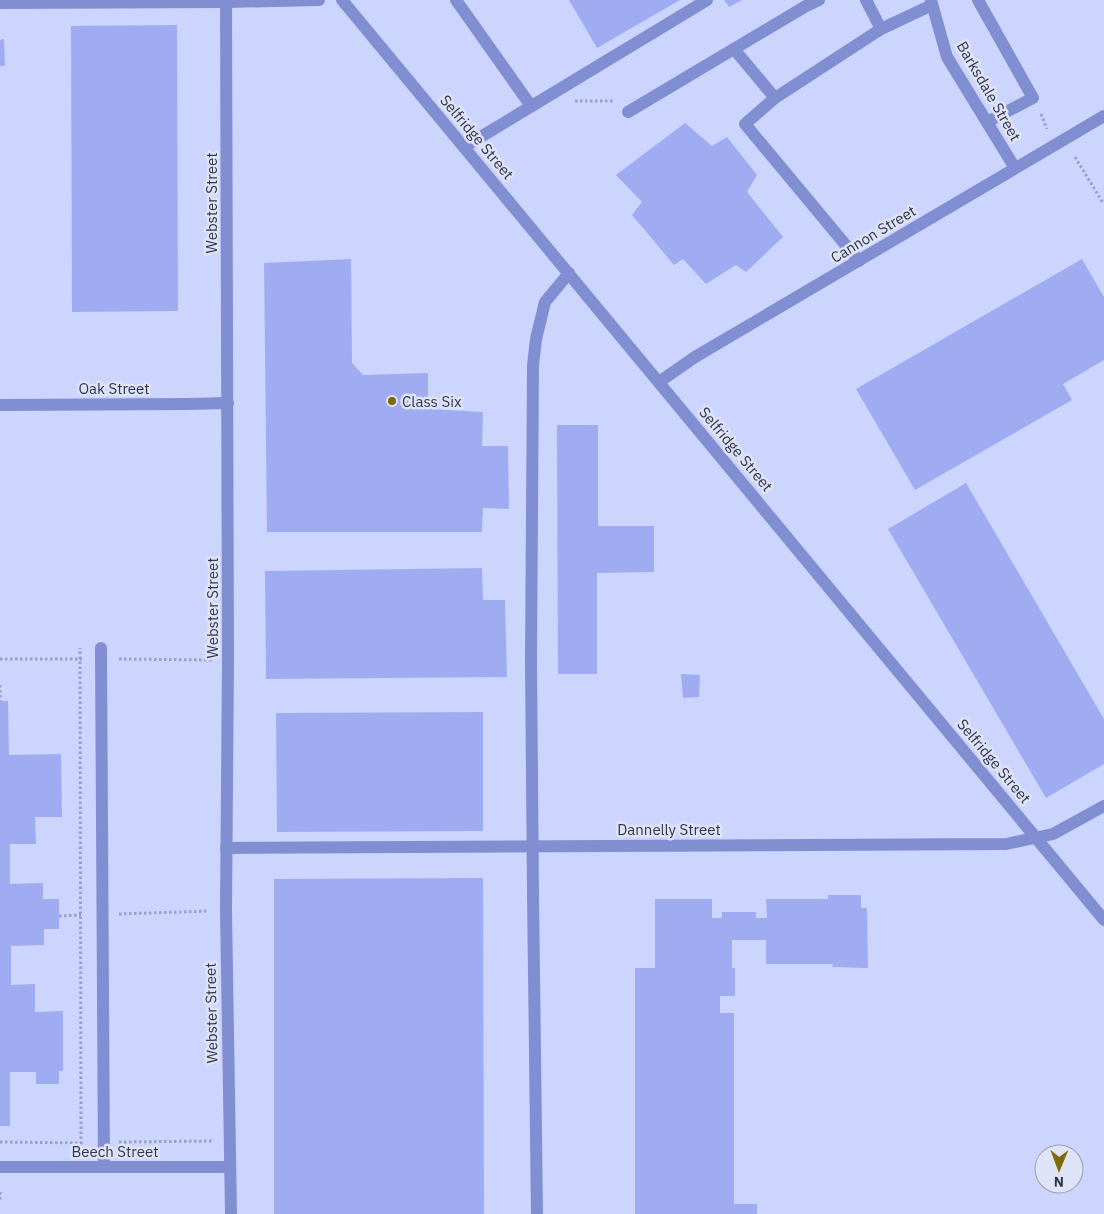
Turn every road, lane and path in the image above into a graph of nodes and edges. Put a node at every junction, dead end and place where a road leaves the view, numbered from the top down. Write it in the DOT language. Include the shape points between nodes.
graph roads {
  1 [pos="319,0"];
  2 [pos="342,0"];
  3 [pos="456,0"];
  4 [pos="707,0"];
  5 [pos="819,0"];
  6 [pos="866,0"];
  7 [pos="978,0"];
  8 [pos="131,1"];
  9 [pos="226,1"];
  10 [pos="0,3"];
  11 [pos="931,3"];
  12 [pos="881,28"];
  13 [pos="734,49"];
  14 [pos="775,98"];
  15 [pos="1033,98"];
  16 [pos="644,102"];
  17 [pos="536,103"];
  18 [pos="628,112"];
  19 [pos="1104,116"];
  20 [pos="987,122"];
  21 [pos="1050,135"];
  22 [pos="464,147"];
  23 [pos="1075,156"];
  24 [pos="1015,168"];
  25 [pos="1103,203"];
  26 [pos="858,261"];
  27 [pos="568,273"];
  28 [pos="659,382"];
  29 [pos="228,402"];
  30 [pos="0,405"];
  31 [pos="80,648"];
  32 [pos="102,648"];
  33 [pos="0,685"];
  34 [pos="0,701"];
  35 [pos="1104,806"];
  36 [pos="1036,837"];
  37 [pos="533,846"];
  38 [pos="226,848"];
  39 [pos="226,910"];
  40 [pos="102,914"];
  41 [pos="81,915"];
  42 [pos="59,916"];
  43 [pos="1104,920"];
  44 [pos="230,1141"];
  45 [pos="0,1142"];
  46 [pos="104,1142"];
  47 [pos="81,1143"];
  48 [pos="0,1167"];
  49 [pos="104,1167"];
  50 [pos="230,1167"];
  51 [pos="0,1192"];
  52 [pos="0,1201"];
  53 [pos="231,1214"];
  54 [pos="537,1214"];
  1 -- 9 [label="street"];
  2 -- 22 [label="street, Selfridge Street"];
  3 -- 17 [label="street"];
  4 -- 17 [label="street"];
  5 -- 13 [label="street"];
  6 -- 12 [label="street"];
  7 -- 15 [label="street"];
  8 -- 9 [label="street"];
  8 -- 10 [label="street"];
  9 -- 29 [label="street, Webster Street"];
  11 -- 12 [label="street"];
  11 -- 20 [label="street, Barksdale Street" via="947,57"];
  12 -- 14 [label="street"];
  13 -- 14 [label="street"];
  13 -- 16 [label="street"];
  14 -- 26 [label="street" via="745,124"];
  15 -- 20 [label="street"];
  15 -- 21 [label="path"];
  16 -- 17 [label="path"];
  16 -- 18 [label="street"];
  17 -- 22 [label="street"];
  19 -- 24 [label="street, Cannon Street"];
  20 -- 24 [label="street, Barksdale Street"];
  22 -- 27 [label="street, Selfridge Street"];
  23 -- 25 [label="path"];
  24 -- 26 [label="street, Cannon Street"];
  26 -- 28 [label="street, Cannon Street" via="695,357"];
  27 -- 28 [label="street, Selfridge Street"];
  27 -- 37 [label="street" via="545,302 533,366"];
  28 -- 36 [label="street, Selfridge Street"];
  29 -- 30 [label="street, Oak Street"];
  29 -- 38 [label="street, Webster Street"];
  31 -- 41 [label="path"];
  32 -- 40 [label="street"];
  33 -- 34 [label="path"];
  35 -- 36 [label="street, Dannelly Street" via="1053,834"];
  36 -- 37 [label="street, Dannelly Street" via="1006,844"];
  36 -- 43 [label="street, Selfridge Street"];
  37 -- 38 [label="street, Dannelly Street"];
  37 -- 54 [label="street"];
  38 -- 39 [label="street, Webster Street"];
  39 -- 40 [label="path"];
  39 -- 44 [label="street, Webster Street"];
  40 -- 41 [label="path"];
  40 -- 46 [label="street"];
  41 -- 42 [label="path"];
  41 -- 47 [label="path"];
  44 -- 46 [label="path"];
  44 -- 50 [label="street, Webster Street"];
  45 -- 47 [label="path"];
  46 -- 47 [label="path"];
  46 -- 49 [label="street"];
  48 -- 49 [label="street, Beech Street"];
  49 -- 50 [label="street, Beech Street"];
  50 -- 53 [label="street, Webster Street"];
  51 -- 52 [label="path"];
}
